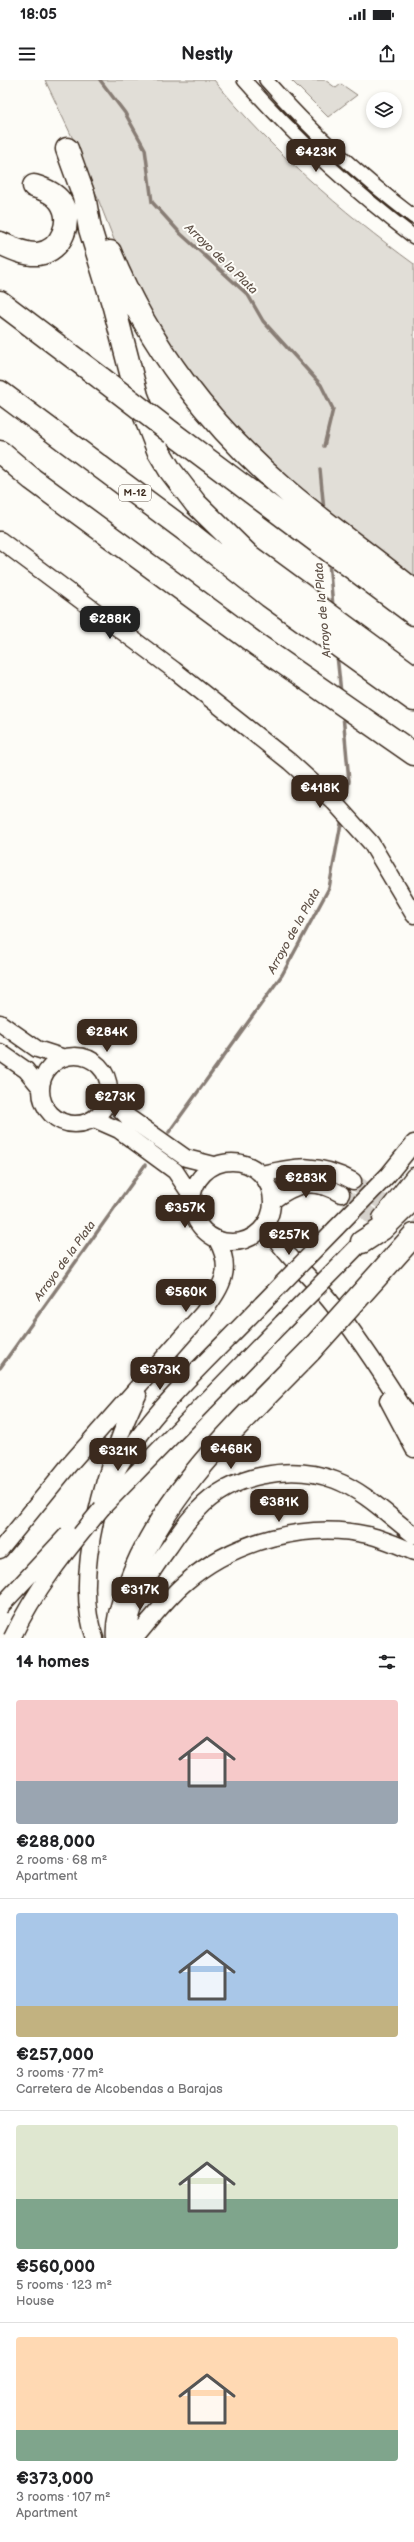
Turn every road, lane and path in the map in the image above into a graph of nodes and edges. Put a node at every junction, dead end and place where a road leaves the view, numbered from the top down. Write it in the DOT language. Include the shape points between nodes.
graph roads {
  1 [pos="244,80"];
  2 [pos="266,80"];
  3 [pos="67,149"];
  4 [pos="34,186"];
  5 [pos="84,196"];
  6 [pos="414,217"];
  7 [pos="414,237"];
  8 [pos="0,243"];
  9 [pos="0,302"];
  10 [pos="0,392"];
  11 [pos="0,452"];
  12 [pos="0,460"];
  13 [pos="32,479"];
  14 [pos="0,540"];
  15 [pos="373,571"];
  16 [pos="275,588"];
  17 [pos="414,591"];
  18 [pos="414,614"];
  19 [pos="408,689"];
  20 [pos="414,754"];
  21 [pos="414,915"];
  22 [pos="0,1023"];
  23 [pos="0,1052"];
  24 [pos="62,1057"];
  25 [pos="40,1087"];
  26 [pos="109,1098"];
  27 [pos="94,1119"];
  28 [pos="414,1143"];
  29 [pos="214,1165"];
  30 [pos="261,1174"];
  31 [pos="414,1176"];
  32 [pos="353,1181"];
  33 [pos="341,1194"];
  34 [pos="191,1195"];
  35 [pos="414,1198"];
  36 [pos="272,1201"];
  37 [pos="266,1224"];
  38 [pos="414,1235"];
  39 [pos="217,1240"];
  40 [pos="359,1245"];
  41 [pos="355,1336"];
  42 [pos="147,1378"];
  43 [pos="414,1425"];
  44 [pos="414,1449"];
  45 [pos="101,1507"];
  46 [pos="414,1535"];
  47 [pos="0,1550"];
  48 [pos="414,1552"];
  49 [pos="0,1607"];
  50 [pos="12,1638"];
  51 [pos="95,1638"];
  52 [pos="118,1638"];
  53 [pos="128,1638"];
  54 [pos="135,1638"];
  1 -- 7 [label="street" via="332,172"];
  2 -- 6 [label="street" via="343,159"];
  3 -- 5 [label="highway"];
  4 -- 8 [label="highway" via="56,197 64,207 66,220 62,237 50,250 37,254 18,251"];
  5 -- 15 [label="highway" via="143,320 169,361 216,423"];
  5 -- 16 [label="highway" via="90,229 137,396 158,450 196,504"];
  9 -- 15 [label="highway, bridge" via="288,520"];
  10 -- 16 [label="highway, M-12" via="193,536"];
  11 -- 13 [label="highway"];
  12 -- 13 [label="highway"];
  13 -- 20 [label="highway" via="256,644"];
  14 -- 21 [label="street" via="236,718 290,762 333,801 371,843"];
  15 -- 17 [label="highway"];
  15 -- 18 [label="highway"];
  16 -- 19 [label="highway, M-12"];
  16 -- 19 [label="highway" via="387,658"];
  22 -- 24 [label="street" via="37,1049"];
  23 -- 25 [label="street" via="26,1070"];
  24 -- 25 [label="street" via="47,1069"];
  24 -- 26 [label="street" via="78,1054 92,1059 104,1069 110,1083"];
  25 -- 27 [label="street" via="44,1106 54,1117 67,1124 81,1124"];
  26 -- 27 [label="street" via="104,1110"];
  26 -- 29 [label="street" via="128,1117 186,1158"];
  27 -- 34 [label="street" via="119,1130 175,1171"];
  28 -- 45 [label="street, bridge" via="388,1175 154,1417 131,1447"];
  29 -- 30 [label="street" via="231,1161 248,1165"];
  29 -- 34 [label="street" via="199,1177"];
  30 -- 32 [label="street" via="315,1166 334,1171"];
  30 -- 36 [label="street" via="269,1187"];
  31 -- 40 [label="street"];
  33 -- 36 [label="street" via="328,1187 312,1184 289,1188"];
  34 -- 39 [label="street" via="192,1214 202,1230"];
  35 -- 40 [label="highway" via="382,1229"];
  36 -- 37 [label="street"];
  37 -- 39 [label="street" via="256,1235 243,1241 230,1243"];
  37 -- 41 [label="street" via="277,1244 333,1305"];
  38 -- 52 [label="highway, bridge" via="186,1483 153,1532 134,1571 123,1602"];
  39 -- 42 [label="street" via="226,1264 216,1295"];
  40 -- 45 [label="street, bridge"];
  41 -- 43 [label="street" via="373,1358"];
  41 -- 44 [label="street"];
  42 -- 45 [label="street" via="116,1442"];
  42 -- 47 [label="street" via="69,1465"];
  45 -- 49 [label="street, bridge" via="79,1524"];
  45 -- 50 [label="street, bridge" via="44,1580"];
  45 -- 51 [label="street" via="87,1574 87,1604"];
  46 -- 53 [label="street" via="359,1493 336,1480 306,1472 269,1474 236,1483 199,1509 152,1571 137,1598"];
  48 -- 54 [label="street" via="369,1536 345,1532 314,1532 274,1538 245,1547 205,1568 186,1582"];
}
